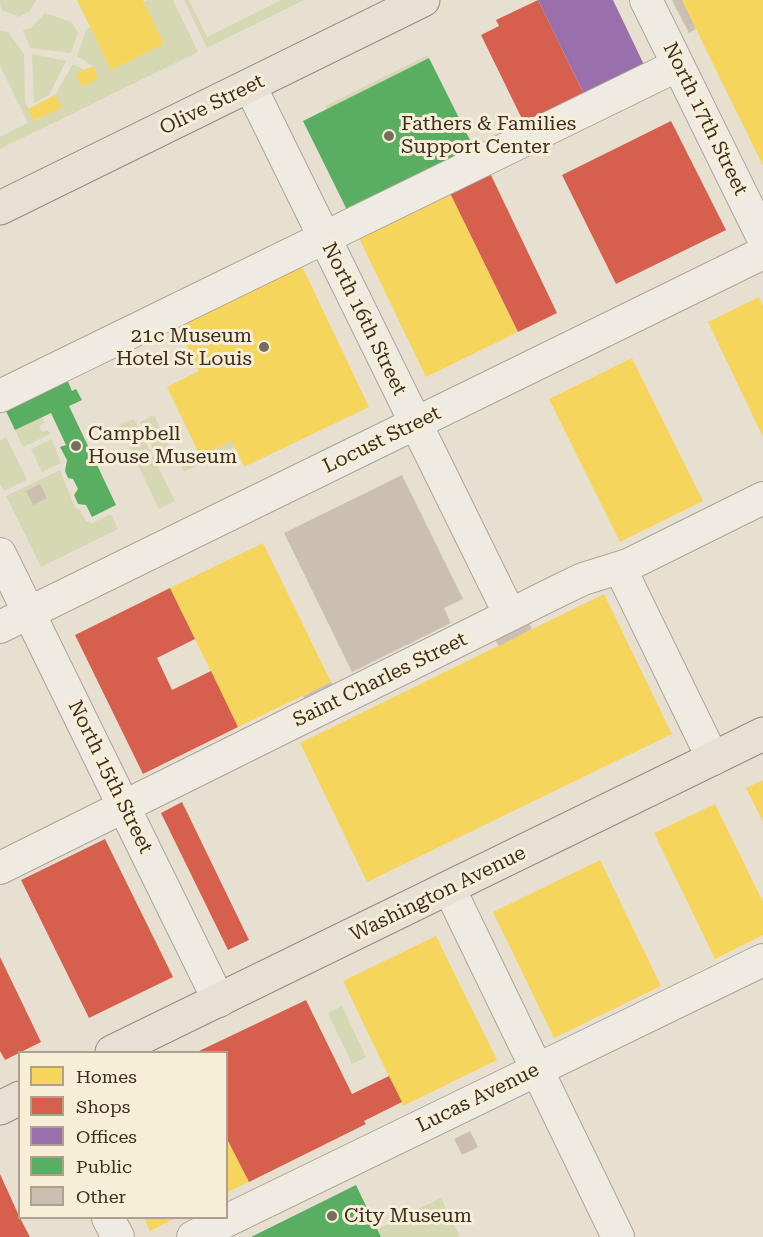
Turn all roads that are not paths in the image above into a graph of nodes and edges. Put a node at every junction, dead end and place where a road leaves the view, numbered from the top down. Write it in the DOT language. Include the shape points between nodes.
graph roads {
  1 [pos="423,0"];
  2 [pos="646,0"];
  3 [pos="678,65"];
  4 [pos="250,86"];
  5 [pos="0,208"];
  6 [pos="324,238"];
  7 [pos="763,238"];
  8 [pos="763,253"];
  9 [pos="0,396"];
  10 [pos="416,424"];
  11 [pos="763,498"];
  12 [pos="0,554"];
  13 [pos="620,568"];
  14 [pos="29,613"];
  15 [pos="510,615"];
  16 [pos="0,627"];
  17 [pos="763,734"];
  18 [pos="713,759"];
  19 [pos="124,807"];
  20 [pos="0,868"];
  21 [pos="449,888"];
  22 [pos="763,960"];
  23 [pos="219,1000"];
  24 [pos="116,1051"];
  25 [pos="537,1070"];
  26 [pos="18,1099"];
  27 [pos="0,1107"];
  28 [pos="109,1219"];
  29 [pos="118,1237"];
  30 [pos="193,1237"];
  31 [pos="618,1237"];
  1 -- 4 [label="main road, Olive Street"];
  2 -- 3 [label="street, North 17th Street"];
  3 -- 6 [label="street"];
  3 -- 7 [label="street, North 17th Street"];
  4 -- 5 [label="main road, Olive Street"];
  4 -- 6 [label="street, North 16th Street"];
  6 -- 9 [label="street"];
  6 -- 10 [label="street, North 16th Street"];
  8 -- 10 [label="street, Locust Street"];
  10 -- 14 [label="street, Locust Street"];
  10 -- 15 [label="street, North 16th Street"];
  11 -- 13 [label="street, Saint Charles Street"];
  12 -- 14 [label="street, North 15th Street"];
  13 -- 15 [label="street, Saint Charles Street" via="584,579"];
  13 -- 18 [label="street"];
  14 -- 16 [label="street, Locust Street"];
  14 -- 19 [label="street, North 15th Street"];
  15 -- 19 [label="street, Saint Charles Street"];
  17 -- 18 [label="main road, Washington Avenue"];
  18 -- 21 [label="main road, Washington Avenue"];
  19 -- 20 [label="street, Saint Charles Street"];
  19 -- 23 [label="street, North 15th Street"];
  21 -- 23 [label="main road, Washington Avenue"];
  21 -- 25 [label="street"];
  22 -- 25 [label="street, Lucas Avenue"];
  23 -- 24 [label="main road, Washington Avenue"];
  25 -- 30 [label="street, Lucas Avenue"];
  25 -- 31 [label="street"];
  26 -- 27 [label="main road"];
  28 -- 29 [label="street"];
}
